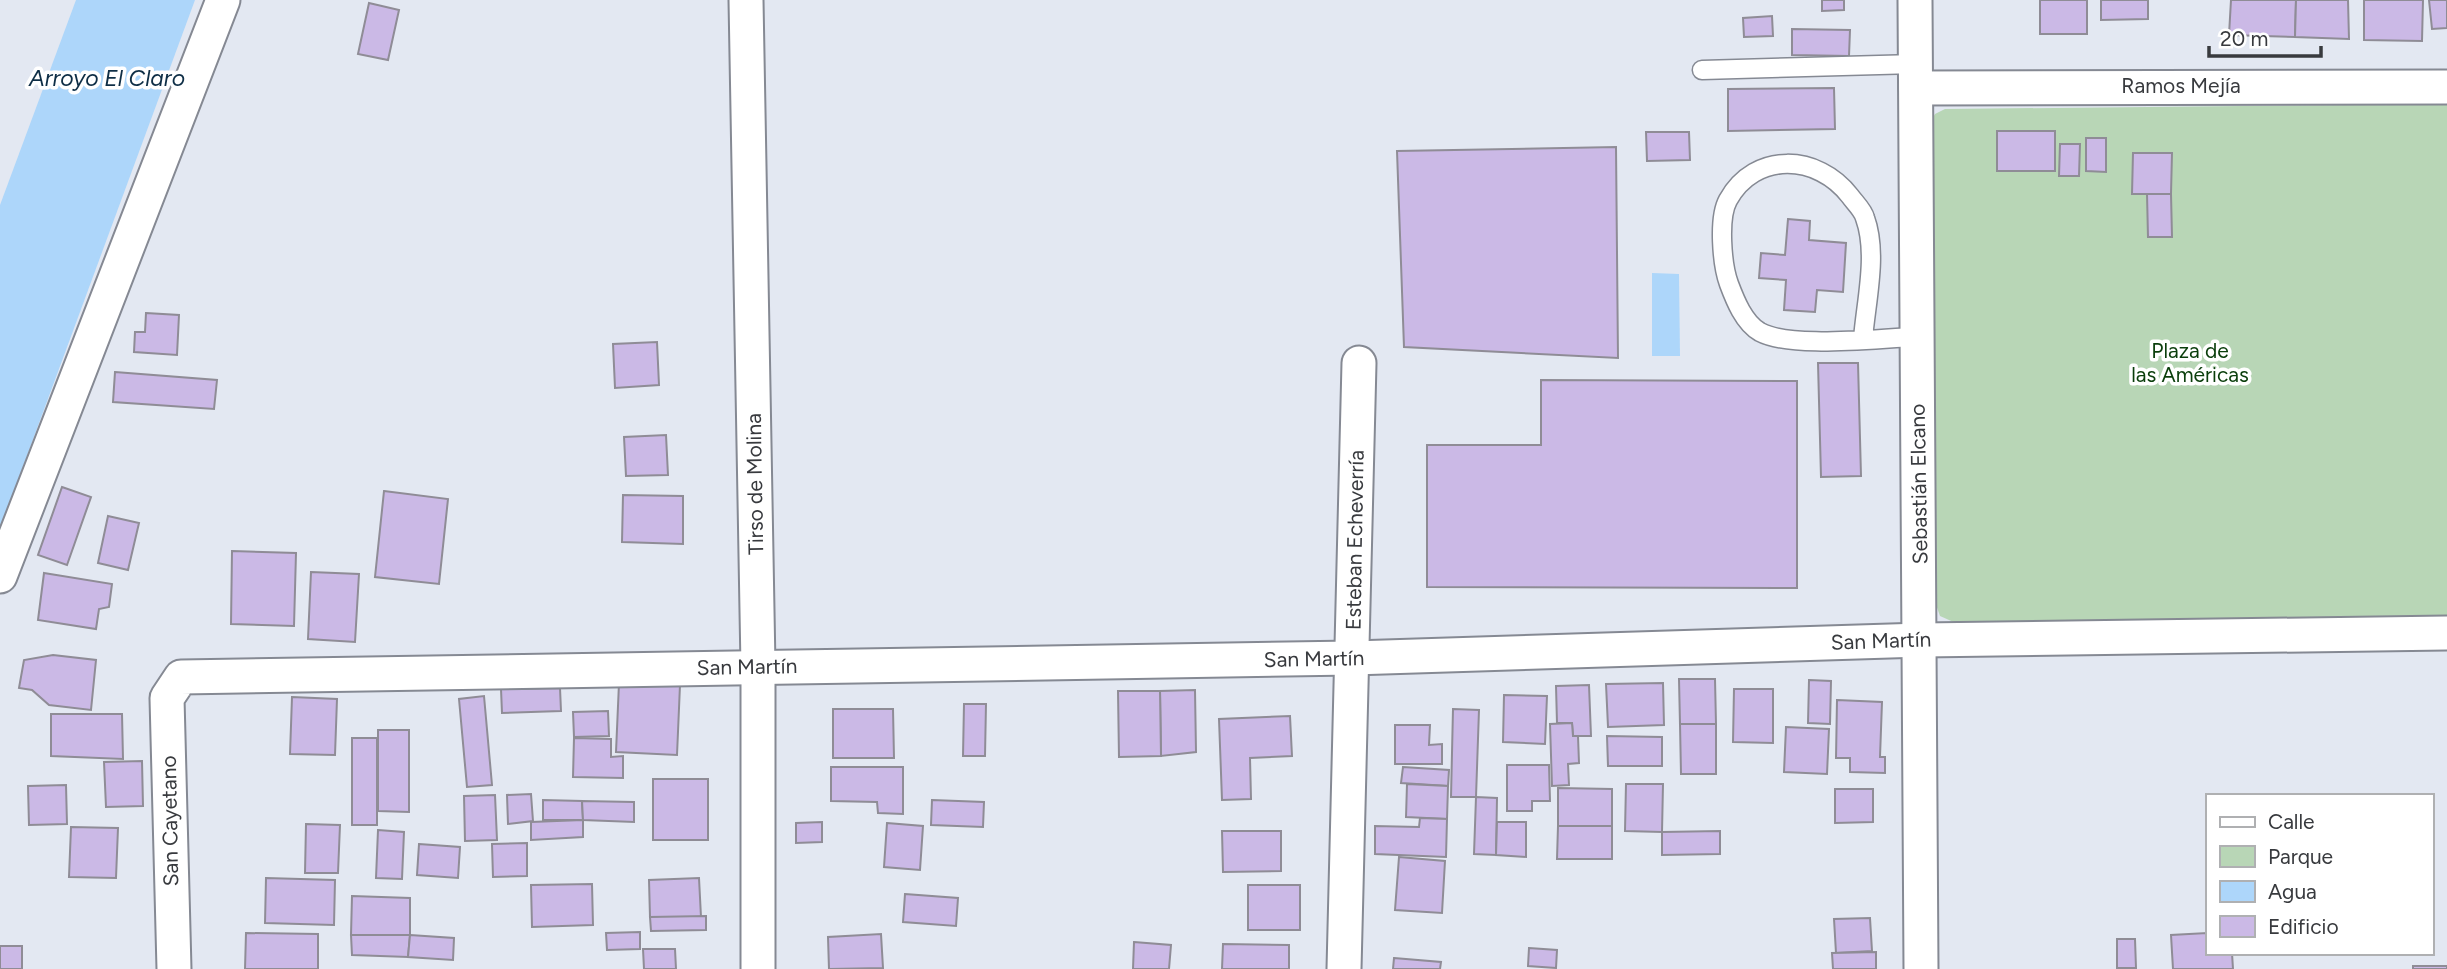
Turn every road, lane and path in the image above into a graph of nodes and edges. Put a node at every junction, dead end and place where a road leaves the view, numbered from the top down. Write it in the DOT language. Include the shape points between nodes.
graph roads {
  1 [pos="223,0"];
  2 [pos="746,0"];
  3 [pos="1915,0"];
  4 [pos="1702,70"];
  5 [pos="1916,76"];
  6 [pos="2447,87"];
  7 [pos="1917,337"];
  8 [pos="1863,339"];
  9 [pos="1359,363"];
  10 [pos="0,576"];
  11 [pos="2447,633"];
  12 [pos="1922,640"];
  13 [pos="1353,658"];
  14 [pos="758,666"];
  15 [pos="181,677"];
  16 [pos="174,969"];
  17 [pos="758,969"];
  18 [pos="1344,969"];
  19 [pos="1921,969"];
  1 -- 10 [label="street"];
  2 -- 14 [label="street, Tirso de Molina"];
  3 -- 5 [label="street, Sebastián Elcano"];
  4 -- 5 [label="lane"];
  5 -- 6 [label="street, Ramos Mejía"];
  5 -- 7 [label="street, Sebastián Elcano"];
  7 -- 8 [label="lane"];
  7 -- 12 [label="street, Sebastián Elcano"];
  8 -- 8 [label="lane" via="1785,341 1758,331 1737,305 1725,272 1723,239 1726,202 1743,180 1768,165 1794,162 1818,169 1842,185 1865,216 1871,248"];
  9 -- 13 [label="street, Esteban Echeverría"];
  11 -- 12 [label="street, San Martín"];
  12 -- 13 [label="street, San Martín"];
  12 -- 19 [label="street, Sebastián Elcano"];
  13 -- 14 [label="street, San Martín"];
  13 -- 18 [label="street, Esteban Echeverría"];
  14 -- 15 [label="street, San Martín"];
  14 -- 17 [label="street, Tirso de Molina"];
  15 -- 16 [label="street, San Cayetano" via="167,698"];
}
